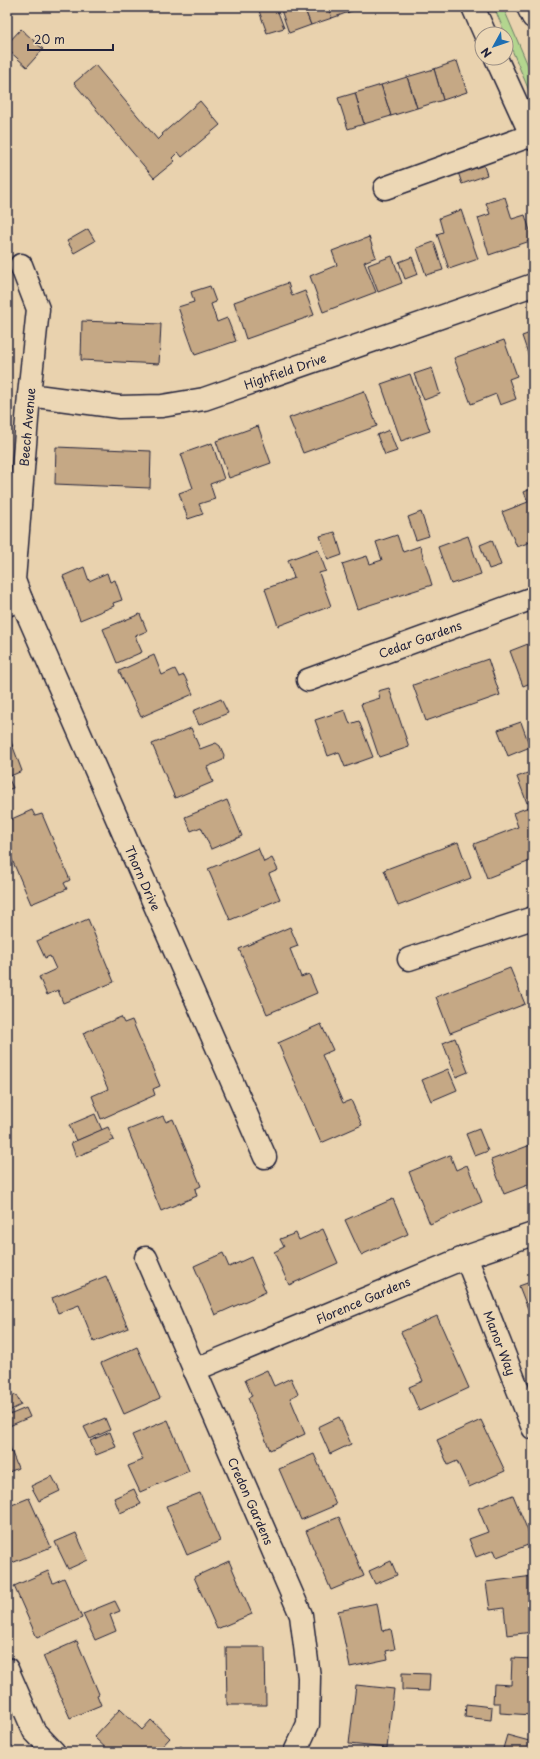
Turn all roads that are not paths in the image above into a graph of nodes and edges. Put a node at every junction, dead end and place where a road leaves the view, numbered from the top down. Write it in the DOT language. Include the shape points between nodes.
graph roads {
  1 [pos="473,7"];
  2 [pos="528,7"];
  3 [pos="533,18"];
  4 [pos="481,26"];
  5 [pos="500,66"];
  6 [pos="532,137"];
  7 [pos="385,188"];
  8 [pos="21,265"];
  9 [pos="533,285"];
  10 [pos="29,395"];
  11 [pos="533,598"];
  12 [pos="14,602"];
  13 [pos="308,680"];
  14 [pos="533,918"];
  15 [pos="409,959"];
  16 [pos="265,1157"];
  17 [pos="533,1234"];
  18 [pos="466,1257"];
  19 [pos="146,1258"];
  20 [pos="194,1370"];
  21 [pos="533,1428"];
  22 [pos="7,1669"];
  23 [pos="54,1752"];
  24 [pos="295,1752"];
  1 -- 4 [label="street"];
  2 -- 3 [label="street"];
  5 -- 6 [label="street"];
  6 -- 7 [label="street"];
  8 -- 10 [label="street, Beech Avenue" via="38,309"];
  9 -- 10 [label="street, Highfield Drive" via="204,399 162,406 119,407"];
  10 -- 12 [label="street, Beech Avenue"];
  11 -- 13 [label="street, Cedar Gardens"];
  12 -- 16 [label="street, Thorn Drive"];
  14 -- 15 [label="street"];
  17 -- 18 [label="street, Florence Gardens"];
  18 -- 20 [label="street, Florence Gardens"];
  18 -- 21 [label="street, Manor Way"];
  19 -- 20 [label="street, Credon Gardens"];
  20 -- 24 [label="street, Credon Gardens" via="301,1615 309,1677 308,1724"];
  22 -- 23 [label="street" via="34,1731"];
}
